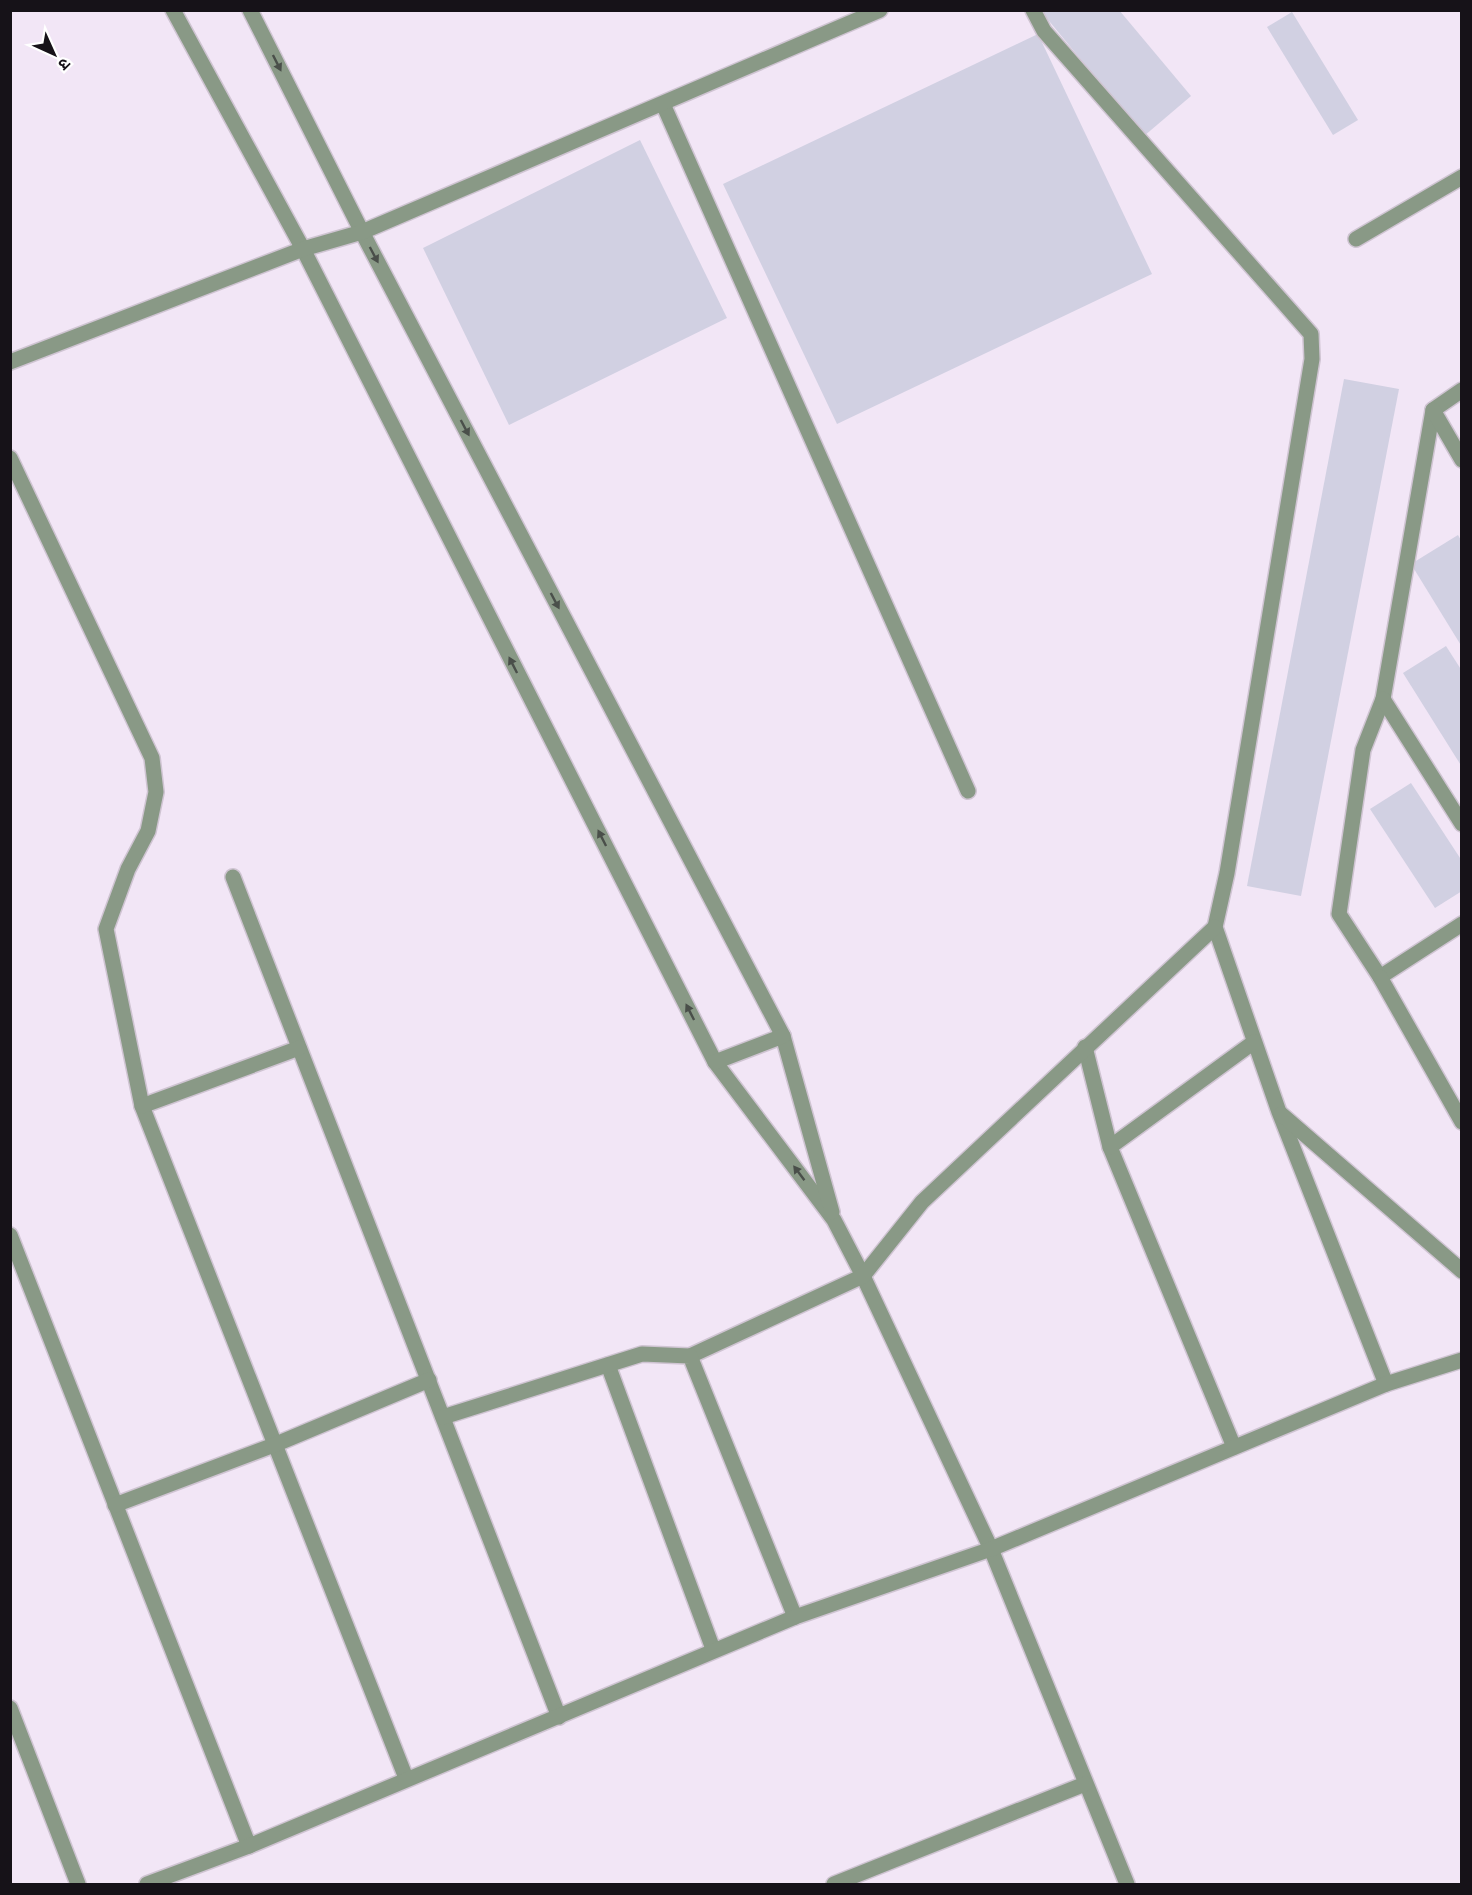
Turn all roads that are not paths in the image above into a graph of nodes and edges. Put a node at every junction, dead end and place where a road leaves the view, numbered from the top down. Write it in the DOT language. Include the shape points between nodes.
graph roads {
  1 [pos="173,10"];
  2 [pos="250,10"];
  3 [pos="880,10"];
  4 [pos="1033,10"];
  5 [pos="663,104"];
  6 [pos="1461,177"];
  7 [pos="362,232"];
  8 [pos="1356,239"];
  9 [pos="303,249"];
  10 [pos="10,362"];
  11 [pos="1461,390"];
  12 [pos="1433,410"];
  13 [pos="10,458"];
  14 [pos="1461,460"];
  15 [pos="1383,699"];
  16 [pos="968,791"];
  17 [pos="1461,824"];
  18 [pos="233,877"];
  19 [pos="1461,924"];
  20 [pos="1215,927"];
  21 [pos="1380,977"];
  22 [pos="783,1036"];
  23 [pos="1254,1042"];
  24 [pos="1085,1047"];
  25 [pos="299,1048"];
  26 [pos="716,1062"];
  27 [pos="142,1106"];
  28 [pos="1279,1112"];
  29 [pos="1461,1122"];
  30 [pos="1110,1147"];
  31 [pos="834,1220"];
  32 [pos="10,1235"];
  33 [pos="1461,1271"];
  34 [pos="863,1276"];
  35 [pos="690,1356"];
  36 [pos="1461,1360"];
  37 [pos="608,1365"];
  38 [pos="429,1380"];
  39 [pos="1386,1384"];
  40 [pos="443,1417"];
  41 [pos="274,1445"];
  42 [pos="1234,1447"];
  43 [pos="115,1505"];
  44 [pos="991,1549"];
  45 [pos="795,1617"];
  46 [pos="713,1649"];
  47 [pos="10,1708"];
  48 [pos="559,1717"];
  49 [pos="406,1778"];
  50 [pos="1085,1784"];
  51 [pos="249,1846"];
  52 [pos="78,1884"];
  53 [pos="147,1884"];
  54 [pos="834,1884"];
  55 [pos="1127,1884"];
  1 -- 9 [label="street"];
  2 -- 7 [label="street, one-way"];
  3 -- 5 [label="street"];
  4 -- 20 [label="street" via="1044,31 1311,334 1312,359"];
  5 -- 7 [label="street"];
  5 -- 16 [label="street"];
  6 -- 8 [label="street"];
  7 -- 9 [label="street"];
  7 -- 22 [label="street, one-way"];
  9 -- 10 [label="street"];
  26 -- 9 [label="street, one-way"];
  11 -- 12 [label="street"];
  12 -- 14 [label="street"];
  12 -- 15 [label="street"];
  13 -- 27 [label="street" via="152,758 156,792 148,831 128,869 106,929"];
  15 -- 17 [label="street"];
  15 -- 21 [label="street" via="1363,750 1339,914"];
  18 -- 25 [label="street"];
  19 -- 21 [label="street"];
  20 -- 23 [label="street"];
  20 -- 24 [label="street"];
  21 -- 29 [label="street"];
  22 -- 26 [label="street"];
  22 -- 31 [label="street"];
  23 -- 28 [label="street"];
  23 -- 30 [label="street"];
  24 -- 30 [label="street"];
  24 -- 34 [label="street" via="922,1202"];
  25 -- 27 [label="street"];
  25 -- 38 [label="street"];
  31 -- 26 [label="street, one-way"];
  27 -- 41 [label="street"];
  28 -- 33 [label="street"];
  28 -- 39 [label="street"];
  30 -- 42 [label="street"];
  31 -- 34 [label="street"];
  32 -- 43 [label="street"];
  34 -- 35 [label="street"];
  34 -- 44 [label="street"];
  35 -- 37 [label="street" via="642,1354"];
  35 -- 45 [label="street"];
  36 -- 39 [label="street"];
  37 -- 40 [label="street"];
  37 -- 46 [label="street"];
  38 -- 40 [label="street"];
  38 -- 41 [label="street"];
  39 -- 42 [label="street"];
  40 -- 48 [label="street"];
  41 -- 43 [label="street"];
  41 -- 49 [label="street"];
  42 -- 44 [label="street"];
  43 -- 51 [label="street"];
  44 -- 45 [label="street"];
  44 -- 50 [label="street"];
  45 -- 46 [label="street"];
  46 -- 48 [label="street"];
  47 -- 52 [label="street"];
  48 -- 49 [label="street"];
  49 -- 51 [label="street"];
  50 -- 54 [label="street"];
  50 -- 55 [label="street"];
  51 -- 53 [label="street"];
}
